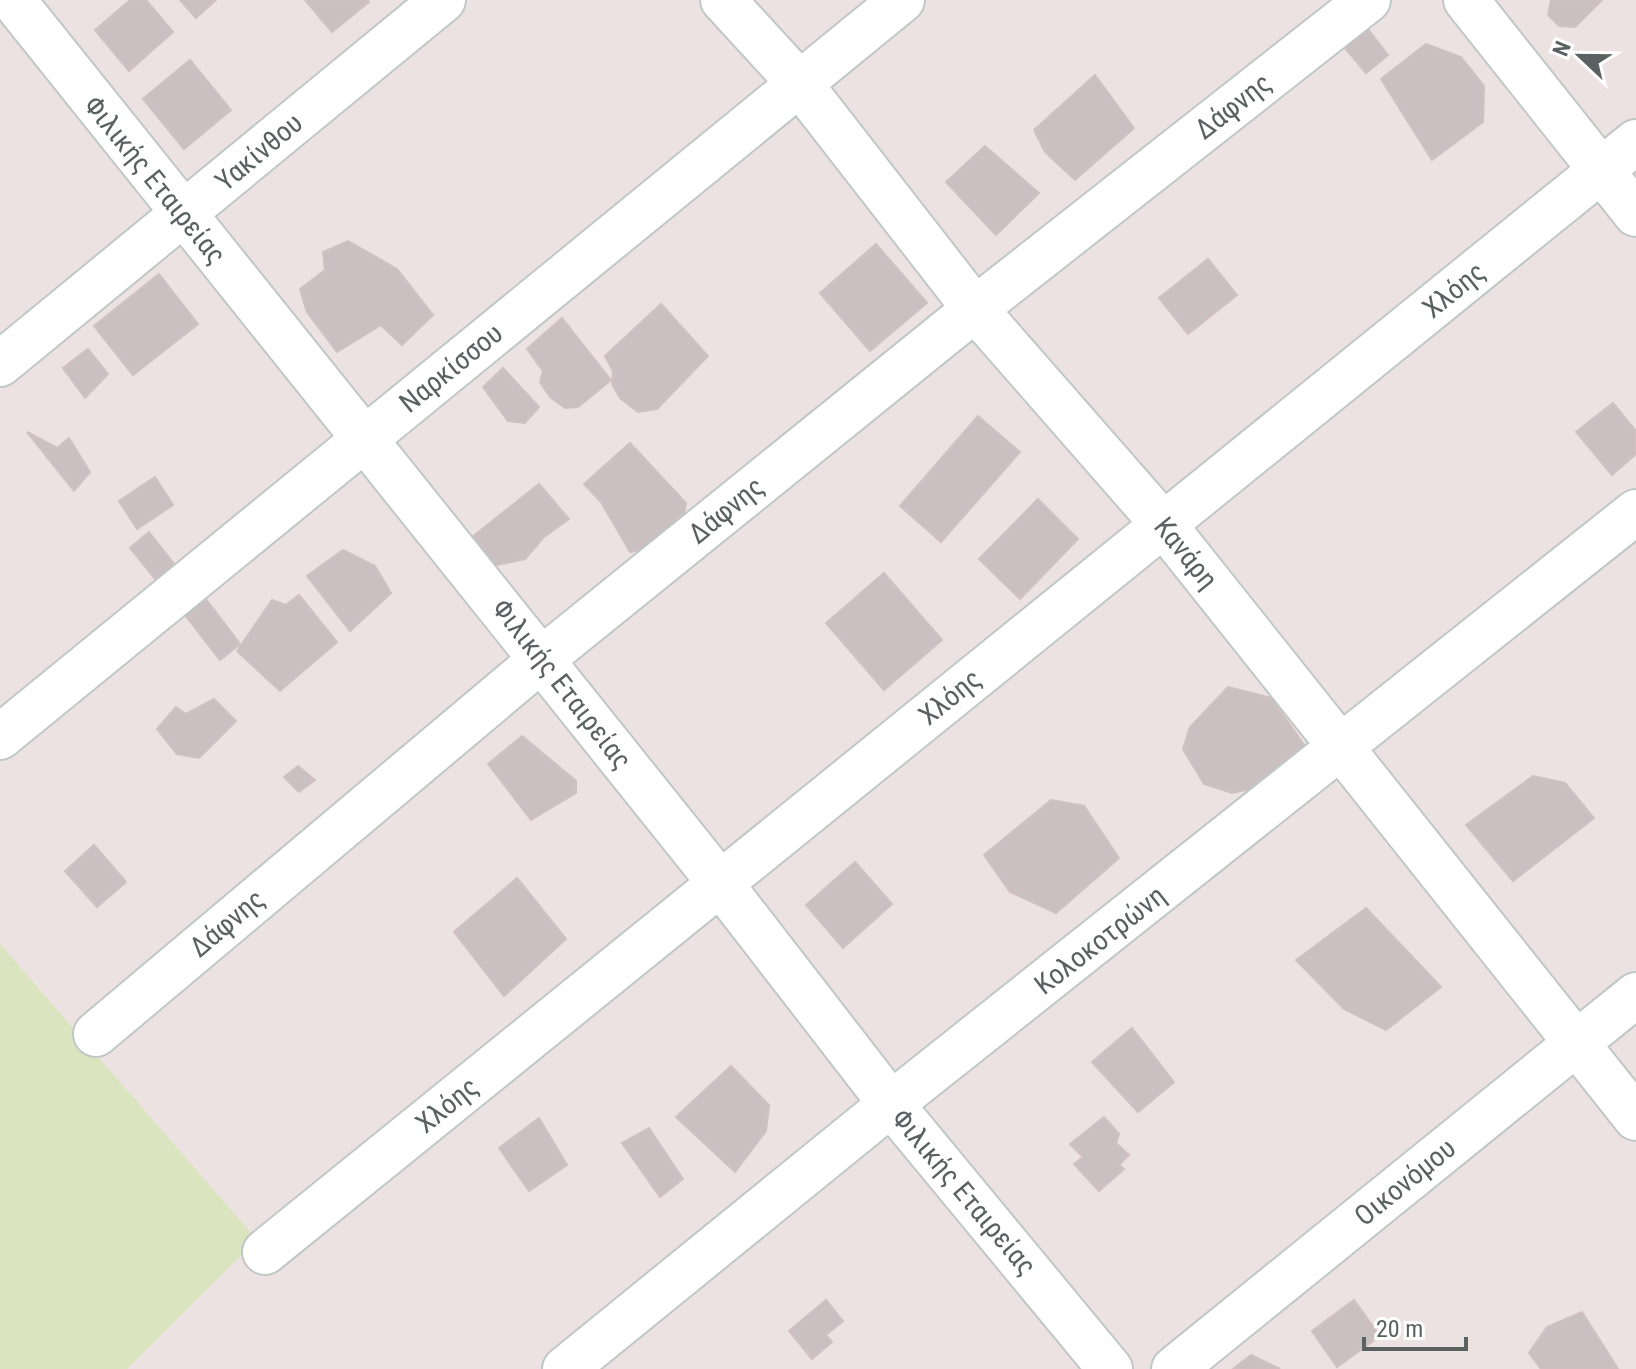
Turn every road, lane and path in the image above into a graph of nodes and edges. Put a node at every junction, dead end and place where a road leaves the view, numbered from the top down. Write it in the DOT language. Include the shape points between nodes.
graph roads {
  1 [pos="13,0"];
  2 [pos="443,0"];
  3 [pos="723,0"];
  4 [pos="902,0"];
  5 [pos="1368,0"];
  6 [pos="1466,0"];
  7 [pos="800,84"];
  8 [pos="1636,142"];
  9 [pos="1600,171"];
  10 [pos="1636,214"];
  11 [pos="182,216"];
  12 [pos="975,309"];
  13 [pos="0,364"];
  14 [pos="365,437"];
  15 [pos="1636,512"];
  16 [pos="1164,525"];
  17 [pos="542,659"];
  18 [pos="0,737"];
  19 [pos="1341,749"];
  20 [pos="720,883"];
  21 [pos="1636,995"];
  22 [pos="96,1034"];
  23 [pos="1576,1044"];
  24 [pos="891,1104"];
  25 [pos="1636,1118"];
  26 [pos="265,1252"];
  27 [pos="565,1369"];
  28 [pos="1110,1369"];
  29 [pos="1174,1369"];
  1 -- 11 [label="street, Φιλικής Εταιρείας"];
  2 -- 11 [label="street, Υακίνθου"];
  3 -- 7 [label="street, Κανάρη"];
  4 -- 7 [label="street, Ναρκίσσου"];
  5 -- 12 [label="street, Δάφνης"];
  6 -- 9 [label="street"];
  7 -- 12 [label="street, Κανάρη"];
  7 -- 14 [label="street, Ναρκίσσου"];
  8 -- 9 [label="street, Χλόης"];
  9 -- 10 [label="street"];
  9 -- 16 [label="street, Χλόης"];
  11 -- 13 [label="street, Υακίνθου"];
  11 -- 14 [label="street, Φιλικής Εταιρείας"];
  12 -- 16 [label="street, Κανάρη"];
  12 -- 17 [label="street, Δάφνης"];
  14 -- 17 [label="street, Φιλικής Εταιρείας"];
  14 -- 18 [label="street, Ναρκίσσου"];
  15 -- 19 [label="street, Κολοκοτρώνη"];
  16 -- 19 [label="street, Κανάρη"];
  16 -- 20 [label="street, Χλόης"];
  17 -- 20 [label="street, Φιλικής Εταιρείας"];
  17 -- 22 [label="street, Δάφνης"];
  19 -- 23 [label="street, Κανάρη"];
  19 -- 24 [label="street, Κολοκοτρώνη"];
  20 -- 24 [label="street, Φιλικής Εταιρείας"];
  20 -- 26 [label="street, Χλόης"];
  21 -- 23 [label="street, Οικονόμου"];
  23 -- 25 [label="street, Κανάρη"];
  23 -- 29 [label="street, Οικονόμου"];
  24 -- 27 [label="street, Κολοκοτρώνη"];
  24 -- 28 [label="street, Φιλικής Εταιρείας"];
}
